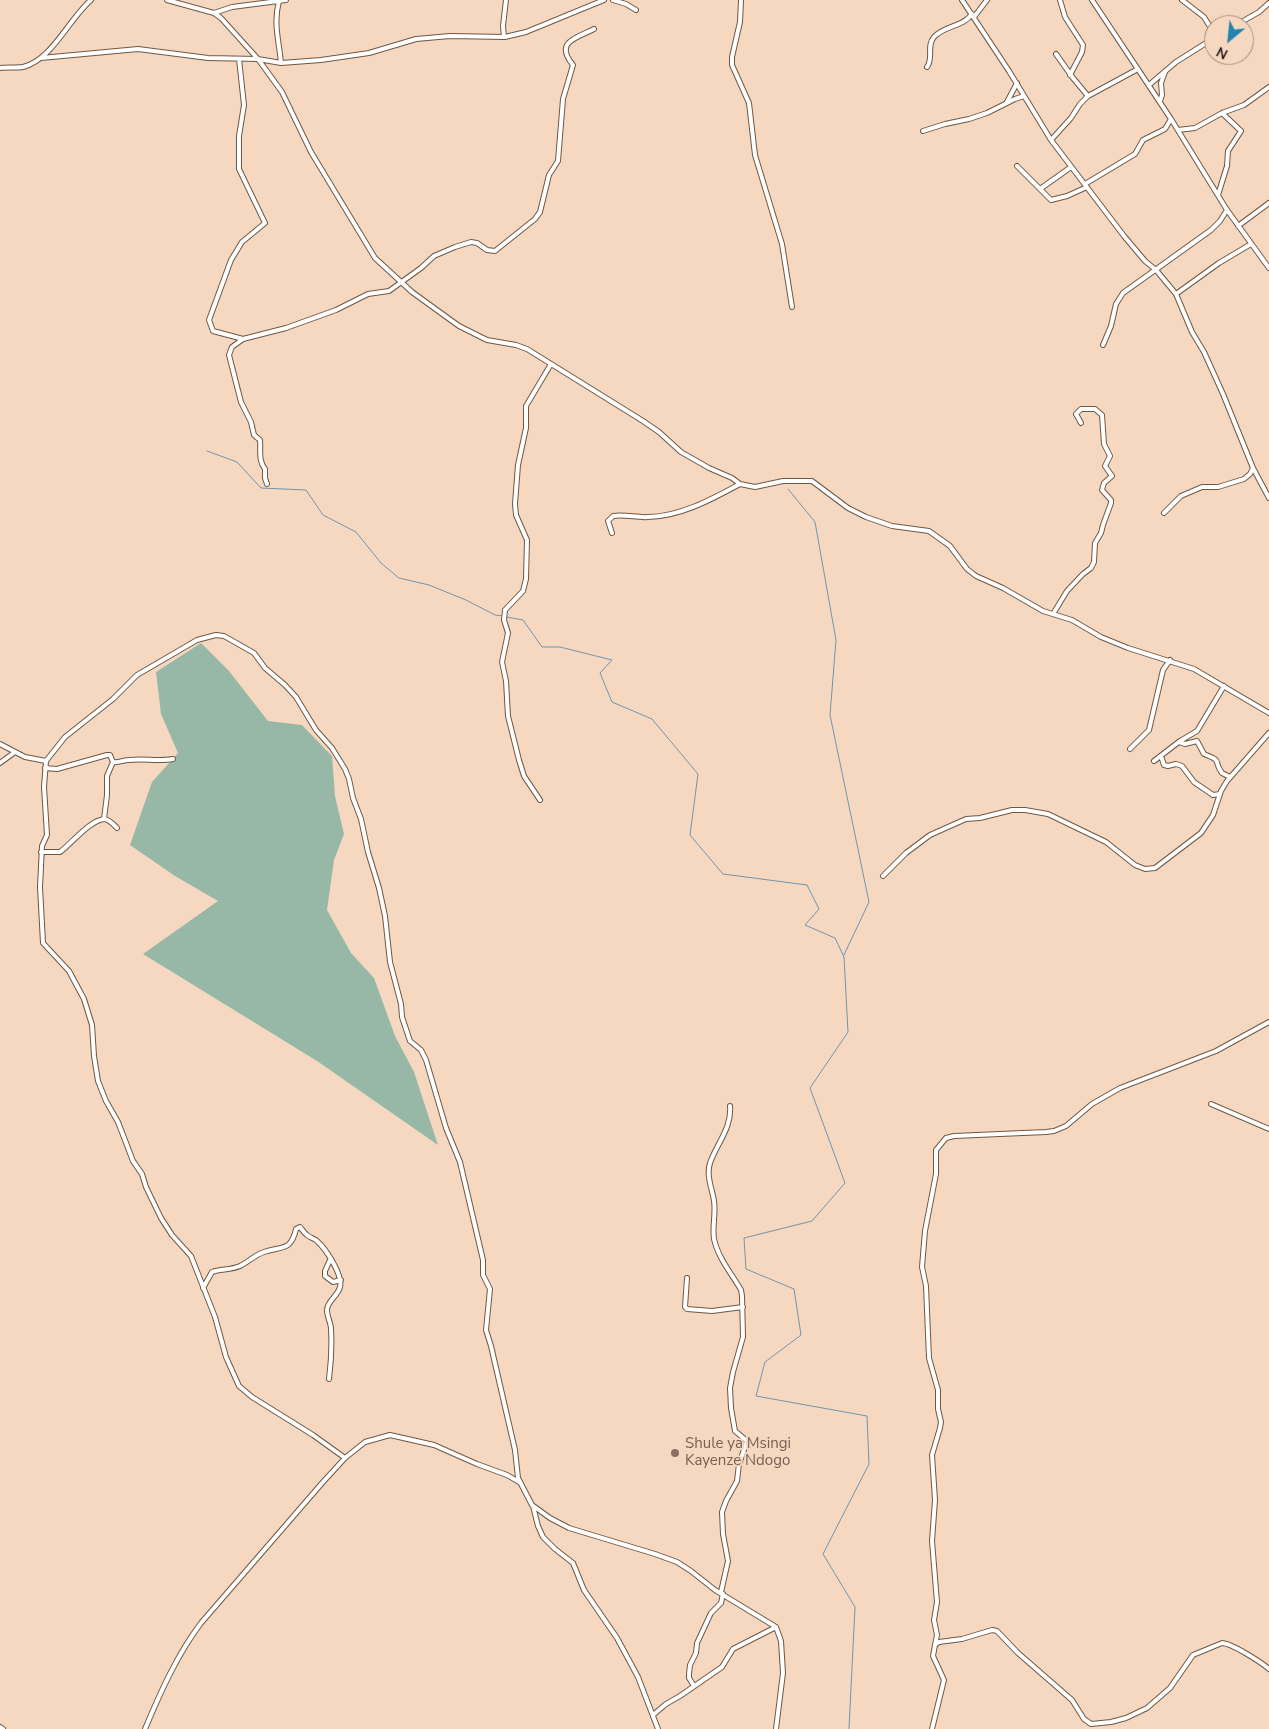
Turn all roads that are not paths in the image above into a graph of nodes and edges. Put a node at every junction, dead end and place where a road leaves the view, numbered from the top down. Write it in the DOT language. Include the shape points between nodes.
graph roads {
  1 [pos="91,0"];
  2 [pos="167,0"];
  3 [pos="186,0"];
  4 [pos="286,0"];
  5 [pos="506,0"];
  6 [pos="604,0"];
  7 [pos="613,0"];
  8 [pos="741,0"];
  9 [pos="962,0"];
  10 [pos="987,0"];
  11 [pos="1060,0"];
  12 [pos="1092,0"];
  13 [pos="1182,0"];
  14 [pos="279,1"];
  15 [pos="1269,2"];
  16 [pos="190,6"];
  17 [pos="636,10"];
  18 [pos="214,12"];
  19 [pos="1254,15"];
  20 [pos="973,17"];
  21 [pos="1204,18"];
  22 [pos="594,29"];
  23 [pos="504,37"];
  24 [pos="1204,44"];
  25 [pos="1056,54"];
  26 [pos="41,58"];
  27 [pos="239,59"];
  28 [pos="258,59"];
  29 [pos="281,63"];
  30 [pos="927,67"];
  31 [pos="0,68"];
  32 [pos="1138,69"];
  33 [pos="1166,72"];
  34 [pos="1070,75"];
  35 [pos="1017,83"];
  36 [pos="1149,84"];
  37 [pos="1269,86"];
  38 [pos="1024,96"];
  39 [pos="1088,96"];
  40 [pos="1160,101"];
  41 [pos="1007,102"];
  42 [pos="1222,113"];
  43 [pos="1171,119"];
  44 [pos="1178,130"];
  45 [pos="923,131"];
  46 [pos="1051,140"];
  47 [pos="1017,166"];
  48 [pos="1071,167"];
  49 [pos="1086,185"];
  50 [pos="1040,189"];
  51 [pos="1218,195"];
  52 [pos="1269,203"];
  53 [pos="1227,210"];
  54 [pos="1238,226"];
  55 [pos="1251,244"];
  56 [pos="1269,268"];
  57 [pos="1156,270"];
  58 [pos="402,283"];
  59 [pos="1176,294"];
  60 [pos="792,307"];
  61 [pos="243,339"];
  62 [pos="1103,345"];
  63 [pos="551,364"];
  64 [pos="1081,423"];
  65 [pos="1253,468"];
  66 [pos="267,484"];
  67 [pos="740,484"];
  68 [pos="1269,498"];
  69 [pos="1164,512"];
  70 [pos="612,533"];
  71 [pos="1053,614"];
  72 [pos="1170,660"];
  73 [pos="1224,686"];
  74 [pos="1269,713"];
  75 [pos="1269,734"];
  76 [pos="1179,742"];
  77 [pos="0,744"];
  78 [pos="1130,749"];
  79 [pos="15,752"];
  80 [pos="1161,756"];
  81 [pos="173,758"];
  82 [pos="46,761"];
  83 [pos="1154,761"];
  84 [pos="113,762"];
  85 [pos="0,763"];
  86 [pos="45,768"];
  87 [pos="1230,777"];
  88 [pos="1220,794"];
  89 [pos="540,800"];
  90 [pos="104,819"];
  91 [pos="117,828"];
  92 [pos="41,852"];
  93 [pos="883,876"];
  94 [pos="1269,1022"];
  95 [pos="1211,1104"];
  96 [pos="730,1106"];
  97 [pos="1269,1129"];
  98 [pos="330,1260"];
  99 [pos="687,1278"];
  100 [pos="341,1280"];
  101 [pos="203,1289"];
  102 [pos="743,1307"];
  103 [pos="329,1379"];
  104 [pos="345,1458"];
  105 [pos="519,1482"];
  106 [pos="532,1504"];
  107 [pos="722,1593"];
  108 [pos="776,1627"];
  109 [pos="935,1645"];
  110 [pos="1269,1669"];
  111 [pos="694,1686"];
  112 [pos="653,1715"];
  113 [pos="146,1729"];
  114 [pos="658,1729"];
  115 [pos="776,1729"];
  116 [pos="932,1729"];
  1 -- 26 [label="street"];
  2 -- 16 [label="street"];
  3 -- 16 [label="street"];
  4 -- 14 [label="street"];
  5 -- 23 [label="street"];
  6 -- 23 [label="street" via="526,32"];
  7 -- 17 [label="street"];
  8 -- 60 [label="street" via="732,65 749,103 755,155 782,244"];
  9 -- 20 [label="street"];
  10 -- 20 [label="street"];
  11 -- 34 [label="street" via="1065,17 1083,45"];
  12 -- 32 [label="street"];
  13 -- 21 [label="street"];
  14 -- 18 [label="street"];
  14 -- 29 [label="street" via="275,28"];
  15 -- 19 [label="street"];
  16 -- 18 [label="street"];
  18 -- 28 [label="street"];
  20 -- 30 [label="street" via="946,28 934,38"];
  20 -- 35 [label="street"];
  22 -- 58 [label="street" via="565,46 573,67 563,99 559,158 549,175 538,216 499,249 487,250 471,242 455,247 434,256"];
  23 -- 29 [label="street" via="416,39 358,56"];
  24 -- 33 [label="street"];
  25 -- 34 [label="street"];
  26 -- 27 [label="street" via="138,49"];
  26 -- 31 [label="street" via="24,67"];
  27 -- 28 [label="street"];
  27 -- 61 [label="street" via="244,105 239,136 239,169 265,223 238,247 209,320 213,331"];
  28 -- 29 [label="street"];
  28 -- 58 [label="street" via="282,92 311,152 375,258"];
  32 -- 36 [label="street"];
  32 -- 39 [label="street"];
  33 -- 36 [label="street"];
  33 -- 40 [label="street" via="1161,83"];
  34 -- 39 [label="street"];
  35 -- 38 [label="street"];
  35 -- 41 [label="street"];
  36 -- 40 [label="street"];
  37 -- 42 [label="street" via="1248,103"];
  38 -- 41 [label="street"];
  38 -- 46 [label="street"];
  39 -- 46 [label="street"];
  40 -- 43 [label="street"];
  41 -- 45 [label="street" via="987,113"];
  42 -- 44 [label="street" via="1195,128"];
  42 -- 51 [label="street" via="1241,131 1228,151"];
  43 -- 44 [label="street"];
  43 -- 49 [label="street" via="1167,127 1143,140 1135,154"];
  44 -- 51 [label="street"];
  46 -- 48 [label="street"];
  47 -- 50 [label="street"];
  48 -- 49 [label="street"];
  48 -- 50 [label="street"];
  49 -- 50 [label="street" via="1067,196 1051,200"];
  49 -- 57 [label="street" via="1145,261"];
  51 -- 53 [label="street"];
  52 -- 54 [label="street"];
  53 -- 54 [label="street"];
  53 -- 57 [label="street" via="1218,224"];
  54 -- 55 [label="street"];
  55 -- 56 [label="street"];
  55 -- 59 [label="street"];
  57 -- 59 [label="street"];
  57 -- 62 [label="street" via="1118,299"];
  58 -- 61 [label="street" via="286,328"];
  58 -- 63 [label="street" via="467,331 487,340 520,346"];
  59 -- 65 [label="street" via="1223,394"];
  61 -- 66 [label="street" via="229,355 241,402 254,435 260,440 261,464"];
  63 -- 67 [label="street" via="643,420 681,452"];
  63 -- 89 [label="street" via="526,406 515,504 516,515 528,540 526,579 523,591 505,610 508,633 502,662 508,716 519,760 524,776"];
  64 -- 71 [label="street" via="1076,414 1080,409 1095,409 1102,416 1104,444 1110,456 1105,466 1112,476 1102,490 1111,503 1102,533 1095,543 1093,565 1067,591"];
  65 -- 68 [label="street"];
  65 -- 69 [label="street" via="1244,479 1218,487 1202,487 1181,496"];
  67 -- 70 [label="street" via="704,503 671,514 613,516 608,521"];
  67 -- 71 [label="street" via="755,487 783,481 812,481 866,517 892,526 935,534 950,546 971,574"];
  71 -- 72 [label="street" via="1128,648"];
  72 -- 73 [label="street"];
  72 -- 78 [label="street" via="1164,670 1149,730"];
  73 -- 74 [label="street"];
  73 -- 76 [label="street" via="1197,731"];
  75 -- 87 [label="street"];
  76 -- 80 [label="street"];
  76 -- 87 [label="street" via="1197,741 1204,754 1217,759 1222,774"];
  77 -- 79 [label="street"];
  79 -- 82 [label="street"];
  79 -- 85 [label="street"];
  80 -- 83 [label="street"];
  80 -- 88 [label="street" via="1164,765 1182,766 1194,782 1212,795"];
  81 -- 84 [label="street"];
  82 -- 86 [label="street"];
  82 -- 105 [label="street" via="65,737 113,699 137,675 197,640 216,635 224,636 254,653 291,692 336,755 349,779 378,882 402,1020 410,1041 421,1050 426,1060 446,1128 460,1162 483,1260 483,1274 490,1289 486,1333 515,1450"];
  84 -- 86 [label="street" via="107,755 58,769"];
  84 -- 90 [label="street" via="107,776"];
  86 -- 92 [label="street" via="47,835"];
  87 -- 88 [label="street"];
  88 -- 93 [label="street" via="1213,815 1201,833 1155,868 1135,865 1106,842 1048,814 1012,810 966,820 930,835"];
  90 -- 91 [label="street"];
  90 -- 92 [label="street" via="88,826 60,852"];
  92 -- 101 [label="street" via="43,943 69,971 84,999 92,1025 98,1081 106,1102 161,1218 191,1256"];
  94 -- 109 [label="street" via="1216,1051 1120,1088 1092,1104 1059,1130 950,1136 936,1150 936,1174 922,1267 926,1286 929,1358 939,1394 940,1422 932,1454"];
  95 -- 97 [label="street"];
  96 -- 102 [label="street" via="729,1121 708,1171 714,1201 715,1242 741,1290"];
  98 -- 100 [label="street"];
  98 -- 100 [label="street" via="325,1276 333,1282"];
  98 -- 101 [label="street" via="323,1247 298,1227 294,1240 288,1245 266,1251 233,1268 212,1272"];
  99 -- 102 [label="street" via="687,1310"];
  100 -- 103 [label="street" via="340,1290 327,1310 332,1328"];
  101 -- 104 [label="street" via="239,1386"];
  102 -- 107 [label="street" via="742,1345 733,1372 730,1397 733,1427 747,1442 739,1464 738,1480 722,1512 722,1534 728,1561"];
  104 -- 105 [label="street" via="365,1442 390,1435 443,1448"];
  104 -- 113 [label="street" via="190,1638 172,1668"];
  105 -- 106 [label="street"];
  106 -- 107 [label="street" via="569,1528 677,1562"];
  106 -- 112 [label="street" via="539,1530 549,1544 576,1567 584,1590 617,1638"];
  107 -- 108 [label="street"];
  107 -- 111 [label="street" via="721,1603 710,1613 690,1665 689,1678"];
  108 -- 111 [label="street" via="733,1649 722,1667"];
  108 -- 115 [label="street" via="781,1640 783,1673"];
  109 -- 110 [label="street" via="992,1630 997,1632 1072,1700 1084,1720 1091,1724 1134,1716 1147,1708 1170,1688 1193,1655 1222,1643 1251,1656"];
  109 -- 116 [label="street" via="933,1656 944,1680"];
  111 -- 112 [label="street"];
  112 -- 114 [label="street"];
}
